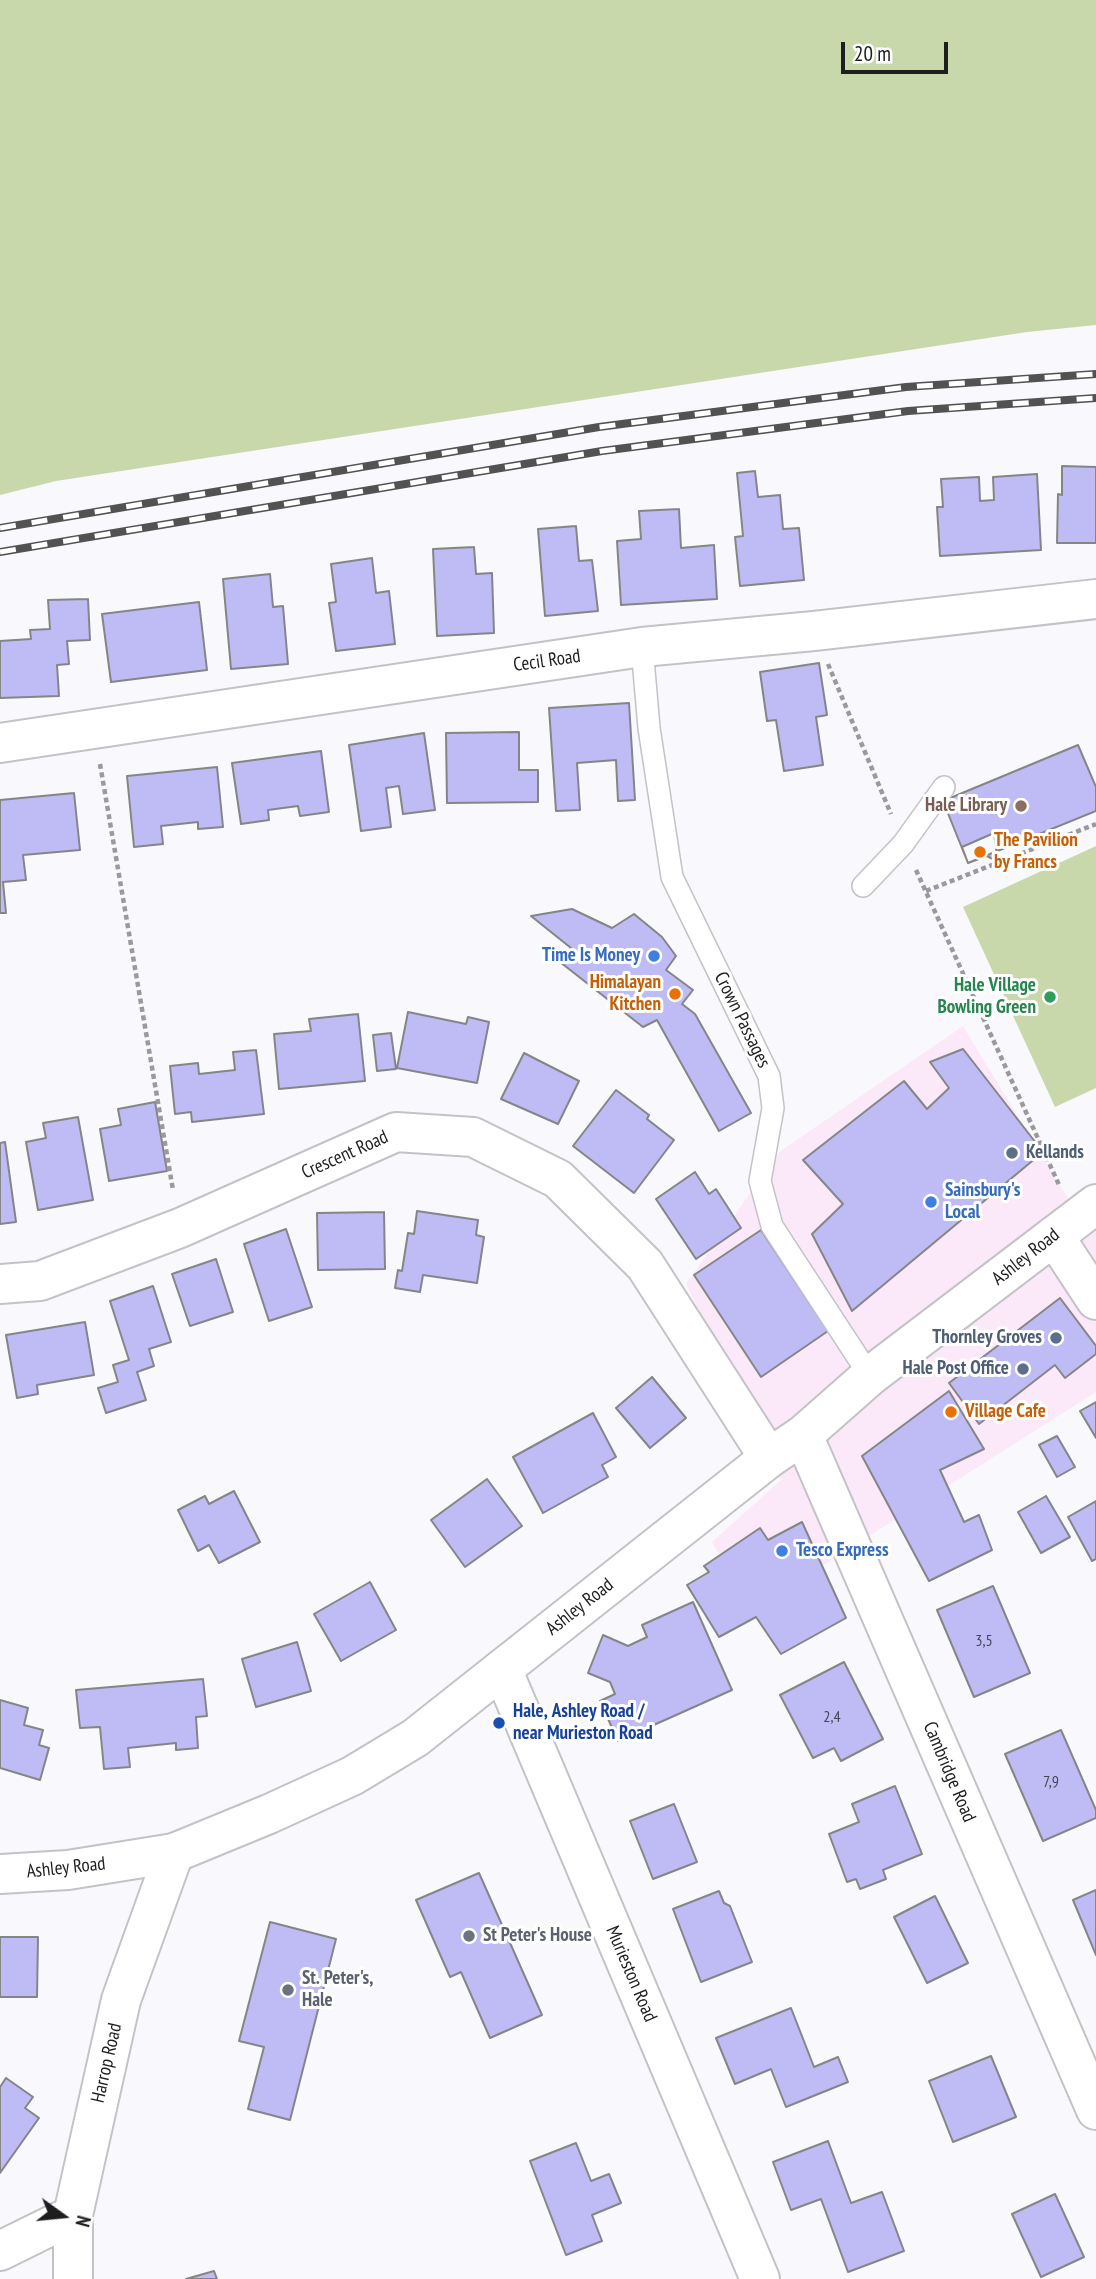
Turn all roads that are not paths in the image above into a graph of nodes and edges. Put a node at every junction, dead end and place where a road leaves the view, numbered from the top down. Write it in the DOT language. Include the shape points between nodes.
graph roads {
  1 [pos="1096,599"];
  2 [pos="642,647"];
  3 [pos="0,743"];
  4 [pos="944,787"];
  5 [pos="863,886"];
  6 [pos="1075,1220"];
  7 [pos="0,1284"];
  8 [pos="1096,1300"];
  9 [pos="870,1376"];
  10 [pos="803,1435"];
  11 [pos="769,1458"];
  12 [pos="502,1668"];
  13 [pos="174,1853"];
  14 [pos="0,1874"];
  15 [pos="1096,2110"];
  16 [pos="72,2215"];
  17 [pos="0,2251"];
  18 [pos="73,2279"];
  19 [pos="760,2279"];
  1 -- 2 [label="street, Cecil Road"];
  2 -- 3 [label="street, Cecil Road"];
  2 -- 9 [label="lane, Crown Passages" via="649,728 672,877 769,1076 773,1108 760,1181 772,1226"];
  4 -- 5 [label="lane" via="904,844"];
  6 -- 8 [label="street"];
  6 -- 9 [label="street, Ashley Road"];
  7 -- 11 [label="street, Crescent Road" via="40,1281 180,1228 396,1132 472,1137 558,1179 645,1265"];
  9 -- 10 [label="street, Ashley Road"];
  10 -- 11 [label="street, Ashley Road"];
  10 -- 15 [label="street, Cambridge Road"];
  11 -- 12 [label="street, Ashley Road"];
  12 -- 13 [label="street, Ashley Road" via="415,1738 352,1776"];
  12 -- 19 [label="street, Murieston Road"];
  13 -- 14 [label="street, Ashley Road" via="68,1870"];
  13 -- 16 [label="street, Harrop Road" via="121,2000"];
  16 -- 17 [label="street"];
  16 -- 18 [label="street, Harrop Road"];
}
